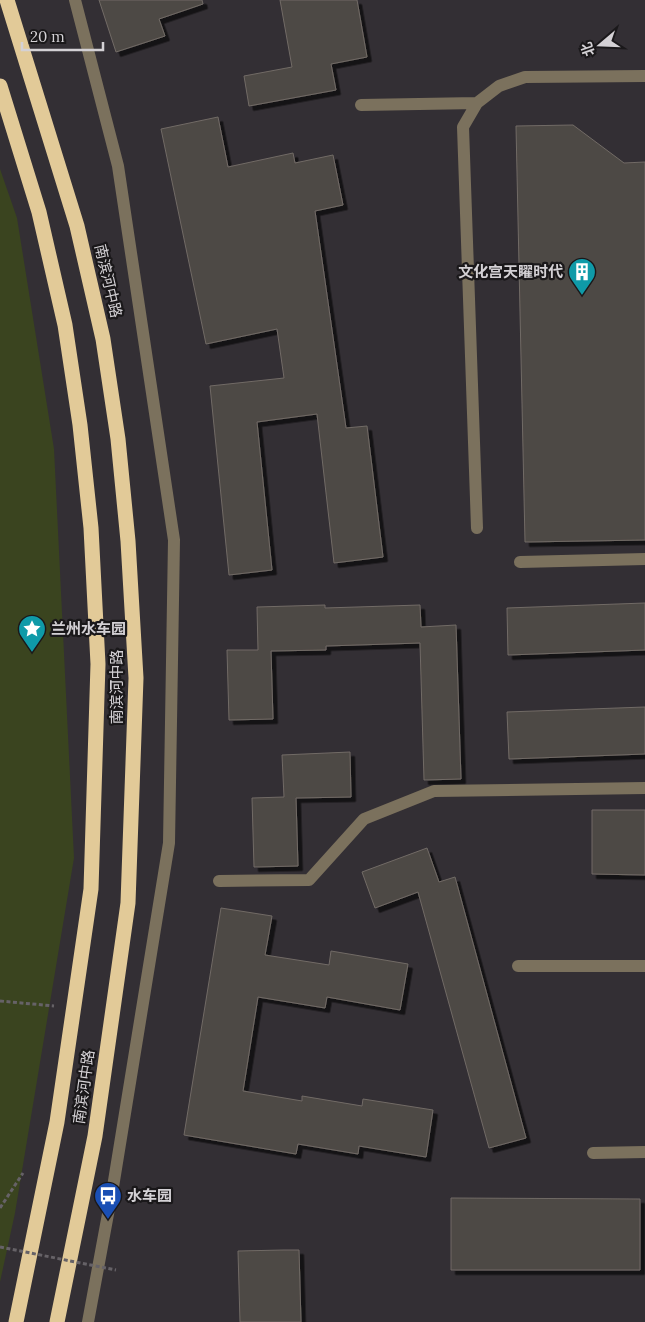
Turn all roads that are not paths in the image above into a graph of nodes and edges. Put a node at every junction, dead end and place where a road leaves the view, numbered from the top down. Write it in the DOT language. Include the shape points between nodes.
graph roads {
  1 [pos="7,0"];
  2 [pos="75,0"];
  3 [pos="645,76"];
  4 [pos="0,86"];
  5 [pos="477,103"];
  6 [pos="361,105"];
  7 [pos="477,528"];
  8 [pos="645,559"];
  9 [pos="520,562"];
  10 [pos="645,788"];
  11 [pos="218,881"];
  12 [pos="518,966"];
  13 [pos="645,966"];
  14 [pos="645,1152"];
  15 [pos="593,1153"];
  16 [pos="16,1322"];
  17 [pos="57,1322"];
  18 [pos="88,1322"];
  1 -- 17 [label="highway, 南滨河中路" via="78,226 103,339 118,439 128,541 136,678 128,903 95,1136"];
  2 -- 18 [label="street" via="118,166 174,540 169,843"];
  3 -- 5 [label="street" via="525,77 499,86"];
  4 -- 16 [label="highway, 南滨河中路" via="39,212 65,325 91,528 98,664 91,889 57,1122"];
  5 -- 6 [label="street"];
  5 -- 7 [label="street" via="463,127"];
  8 -- 9 [label="street"];
  10 -- 11 [label="street" via="434,791 364,819 309,880"];
  12 -- 13 [label="street"];
  14 -- 15 [label="street"];
}
